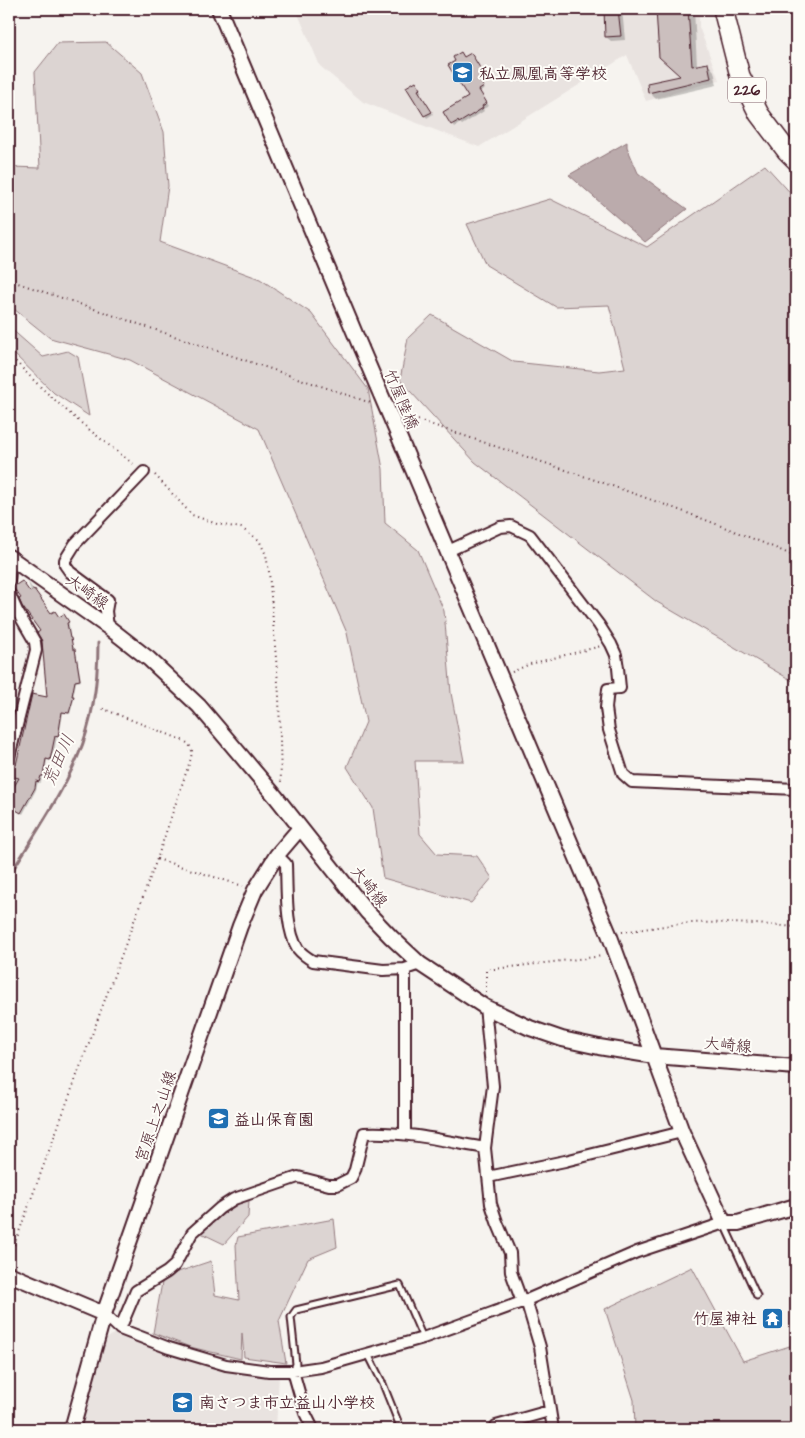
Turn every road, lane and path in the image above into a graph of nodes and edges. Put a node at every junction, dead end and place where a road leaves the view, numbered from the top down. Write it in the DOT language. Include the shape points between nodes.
graph roads {
  1 [pos="219,9"];
  2 [pos="723,9"];
  3 [pos="796,160"];
  4 [pos="9,354"];
  5 [pos="144,472"];
  6 [pos="448,551"];
  7 [pos="10,557"];
  8 [pos="9,581"];
  9 [pos="9,593"];
  10 [pos="108,627"];
  11 [pos="611,644"];
  12 [pos="502,676"];
  13 [pos="101,708"];
  14 [pos="9,757"];
  15 [pos="796,789"];
  16 [pos="276,797"];
  17 [pos="300,828"];
  18 [pos="277,855"];
  19 [pos="157,859"];
  20 [pos="255,890"];
  21 [pos="796,926"];
  22 [pos="609,934"];
  23 [pos="616,954"];
  24 [pos="420,964"];
  25 [pos="405,969"];
  26 [pos="485,1007"];
  27 [pos="654,1056"];
  28 [pos="796,1067"];
  29 [pos="682,1132"];
  30 [pos="405,1134"];
  31 [pos="485,1148"];
  32 [pos="488,1177"];
  33 [pos="796,1206"];
  34 [pos="724,1223"];
  35 [pos="9,1259"];
  36 [pos="9,1274"];
  37 [pos="757,1296"];
  38 [pos="524,1301"];
  39 [pos="104,1314"];
  40 [pos="120,1329"];
  41 [pos="423,1338"];
  42 [pos="368,1354"];
  43 [pos="293,1371"];
  44 [pos="549,1411"];
  45 [pos="496,1426"];
  46 [pos="72,1429"];
  47 [pos="313,1429"];
  48 [pos="401,1429"];
  49 [pos="553,1429"];
  1 -- 6 [label="street, 竹屋陸橋, bridge"];
  2 -- 3 [label="highway, 226" via="740,76 760,114"];
  4 -- 5 [label="path" via="83,426"];
  5 -- 10 [label="street" via="75,544 65,560 70,572 108,600"];
  5 -- 16 [label="path" via="151,471 192,516 241,528 259,540 266,555 279,695 282,781"];
  6 -- 11 [label="street" via="510,526 530,535"];
  6 -- 12 [label="street, 竹屋陸橋"];
  7 -- 8 [label="street"];
  7 -- 10 [label="street, 大崎線"];
  9 -- 14 [label="street" via="35,642 36,650"];
  10 -- 16 [label="street, 大崎線" via="150,659 199,706"];
  11 -- 12 [label="path" via="530,664"];
  11 -- 15 [label="street" via="616,655 620,688 608,689 606,708 623,774 632,782"];
  12 -- 22 [label="street, 竹屋陸橋"];
  13 -- 19 [label="path" via="180,739 189,744 192,752"];
  16 -- 17 [label="street, 大崎線"];
  17 -- 18 [label="street, 宮原上之山線"];
  17 -- 24 [label="street, 大崎線" via="367,912"];
  18 -- 20 [label="street, 宮原上之山線"];
  18 -- 25 [label="street" via="286,864 292,933 298,949 306,957 313,961 383,970"];
  19 -- 20 [label="path"];
  19 -- 35 [label="path"];
  20 -- 39 [label="street, 宮原上之山線"];
  21 -- 22 [label="path" via="693,923"];
  22 -- 23 [label="street, 竹屋陸橋"];
  23 -- 26 [label="path" via="486,970"];
  23 -- 27 [label="street, 竹屋陸橋"];
  24 -- 25 [label="street"];
  24 -- 26 [label="street, 大崎線"];
  25 -- 30 [label="street"];
  26 -- 27 [label="street, 大崎線" via="562,1039"];
  26 -- 31 [label="street" via="493,1086"];
  27 -- 28 [label="street, 大崎線"];
  27 -- 29 [label="street, 竹屋陸橋"];
  29 -- 32 [label="street"];
  29 -- 34 [label="street, 竹屋陸橋"];
  30 -- 31 [label="street"];
  30 -- 40 [label="street" via="364,1133 351,1178 337,1185 298,1177 234,1199 220,1208 192,1233 175,1265 136,1292"];
  31 -- 32 [label="street"];
  32 -- 38 [label="street" via="494,1213 510,1253 511,1272"];
  33 -- 34 [label="street" via="738,1223"];
  34 -- 37 [label="lane"];
  34 -- 38 [label="street" via="637,1252"];
  36 -- 39 [label="street"];
  38 -- 41 [label="street"];
  38 -- 44 [label="street" via="540,1347"];
  39 -- 40 [label="street"];
  39 -- 46 [label="street, 宮原上之山線"];
  40 -- 43 [label="street" via="226,1365"];
  41 -- 42 [label="street"];
  41 -- 43 [label="lane" via="400,1285 296,1310 290,1317 296,1364"];
  42 -- 43 [label="street"];
  42 -- 48 [label="lane"];
  43 -- 47 [label="street"];
  44 -- 45 [label="street"];
  44 -- 49 [label="street"];
}
